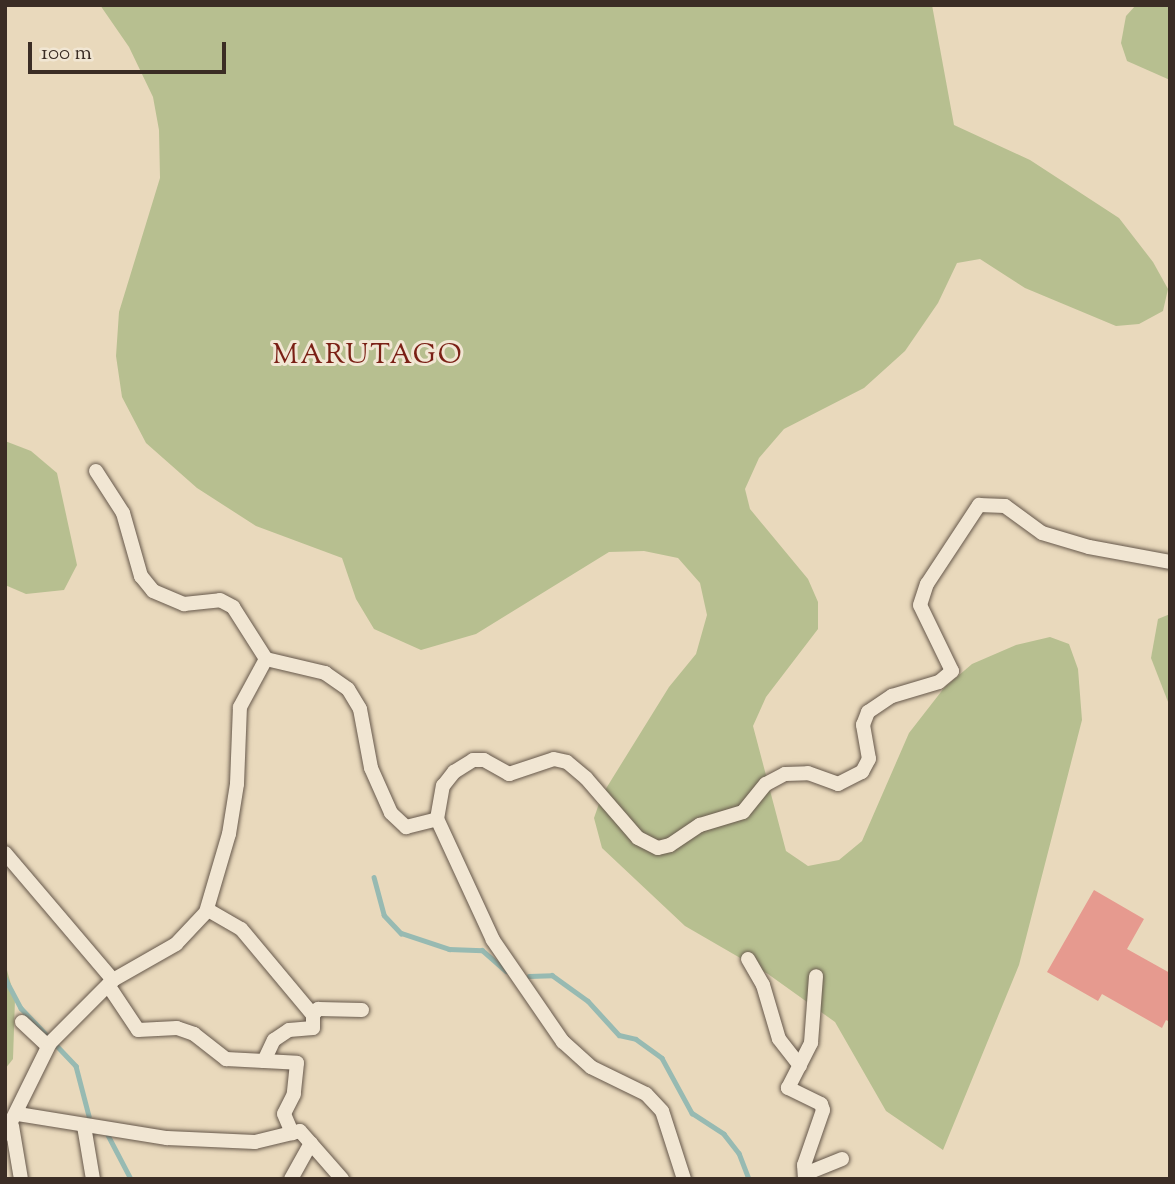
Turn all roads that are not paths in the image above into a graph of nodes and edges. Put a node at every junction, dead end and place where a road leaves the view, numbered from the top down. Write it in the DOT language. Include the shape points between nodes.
graph roads {
  1 [pos="96,471"];
  2 [pos="1170,562"];
  3 [pos="266,659"];
  4 [pos="438,819"];
  5 [pos="5,853"];
  6 [pos="207,909"];
  7 [pos="748,959"];
  8 [pos="816,976"];
  9 [pos="111,982"];
  10 [pos="362,1010"];
  11 [pos="313,1015"];
  12 [pos="22,1022"];
  13 [pos="51,1042"];
  14 [pos="264,1061"];
  15 [pos="800,1066"];
  16 [pos="12,1125"];
  17 [pos="84,1126"];
  18 [pos="292,1133"];
  19 [pos="311,1143"];
  20 [pos="842,1159"];
  21 [pos="805,1177"];
  22 [pos="21,1179"];
  23 [pos="93,1179"];
  24 [pos="291,1179"];
  25 [pos="342,1179"];
  26 [pos="684,1179"];
  1 -- 3 [label="street" via="123,513 141,576 153,590 184,604 220,600 233,607"];
  2 -- 4 [label="street" via="1134,558 1042,533 1004,506 986,502 979,505 927,584 920,605 952,671 939,682 892,696 868,712 863,725 869,759 850,782 838,784 808,773 785,774 766,784 743,812 700,825 658,848 638,838 567,762 554,760 509,774 484,760 472,760 443,786"];
  3 -- 4 [label="street" via="325,673 348,688 360,709 371,768 391,813 406,827"];
  3 -- 6 [label="street" via="240,707 237,784"];
  4 -- 26 [label="street" via="494,940 538,1010 591,1067 646,1094 662,1111"];
  5 -- 9 [label="street"];
  6 -- 9 [label="street" via="176,944"];
  6 -- 11 [label="street" via="242,929"];
  7 -- 15 [label="street" via="763,985 779,1039"];
  8 -- 15 [label="street" via="815,1023"];
  9 -- 13 [label="street"];
  9 -- 14 [label="street" via="138,1030 177,1028 194,1034 226,1059"];
  10 -- 11 [label="street" via="318,1009"];
  11 -- 14 [label="street" via="313,1028 289,1030 274,1040"];
  12 -- 13 [label="street"];
  13 -- 16 [label="street"];
  14 -- 18 [label="street" via="297,1063 294,1094 284,1114"];
  15 -- 21 [label="street" via="788,1088 821,1104 823,1110"];
  16 -- 17 [label="street"];
  16 -- 22 [label="street"];
  17 -- 18 [label="street" via="167,1138 256,1142"];
  17 -- 23 [label="street"];
  18 -- 19 [label="street" via="300,1131"];
  19 -- 24 [label="street"];
  19 -- 25 [label="street"];
  20 -- 21 [label="street"];
}
